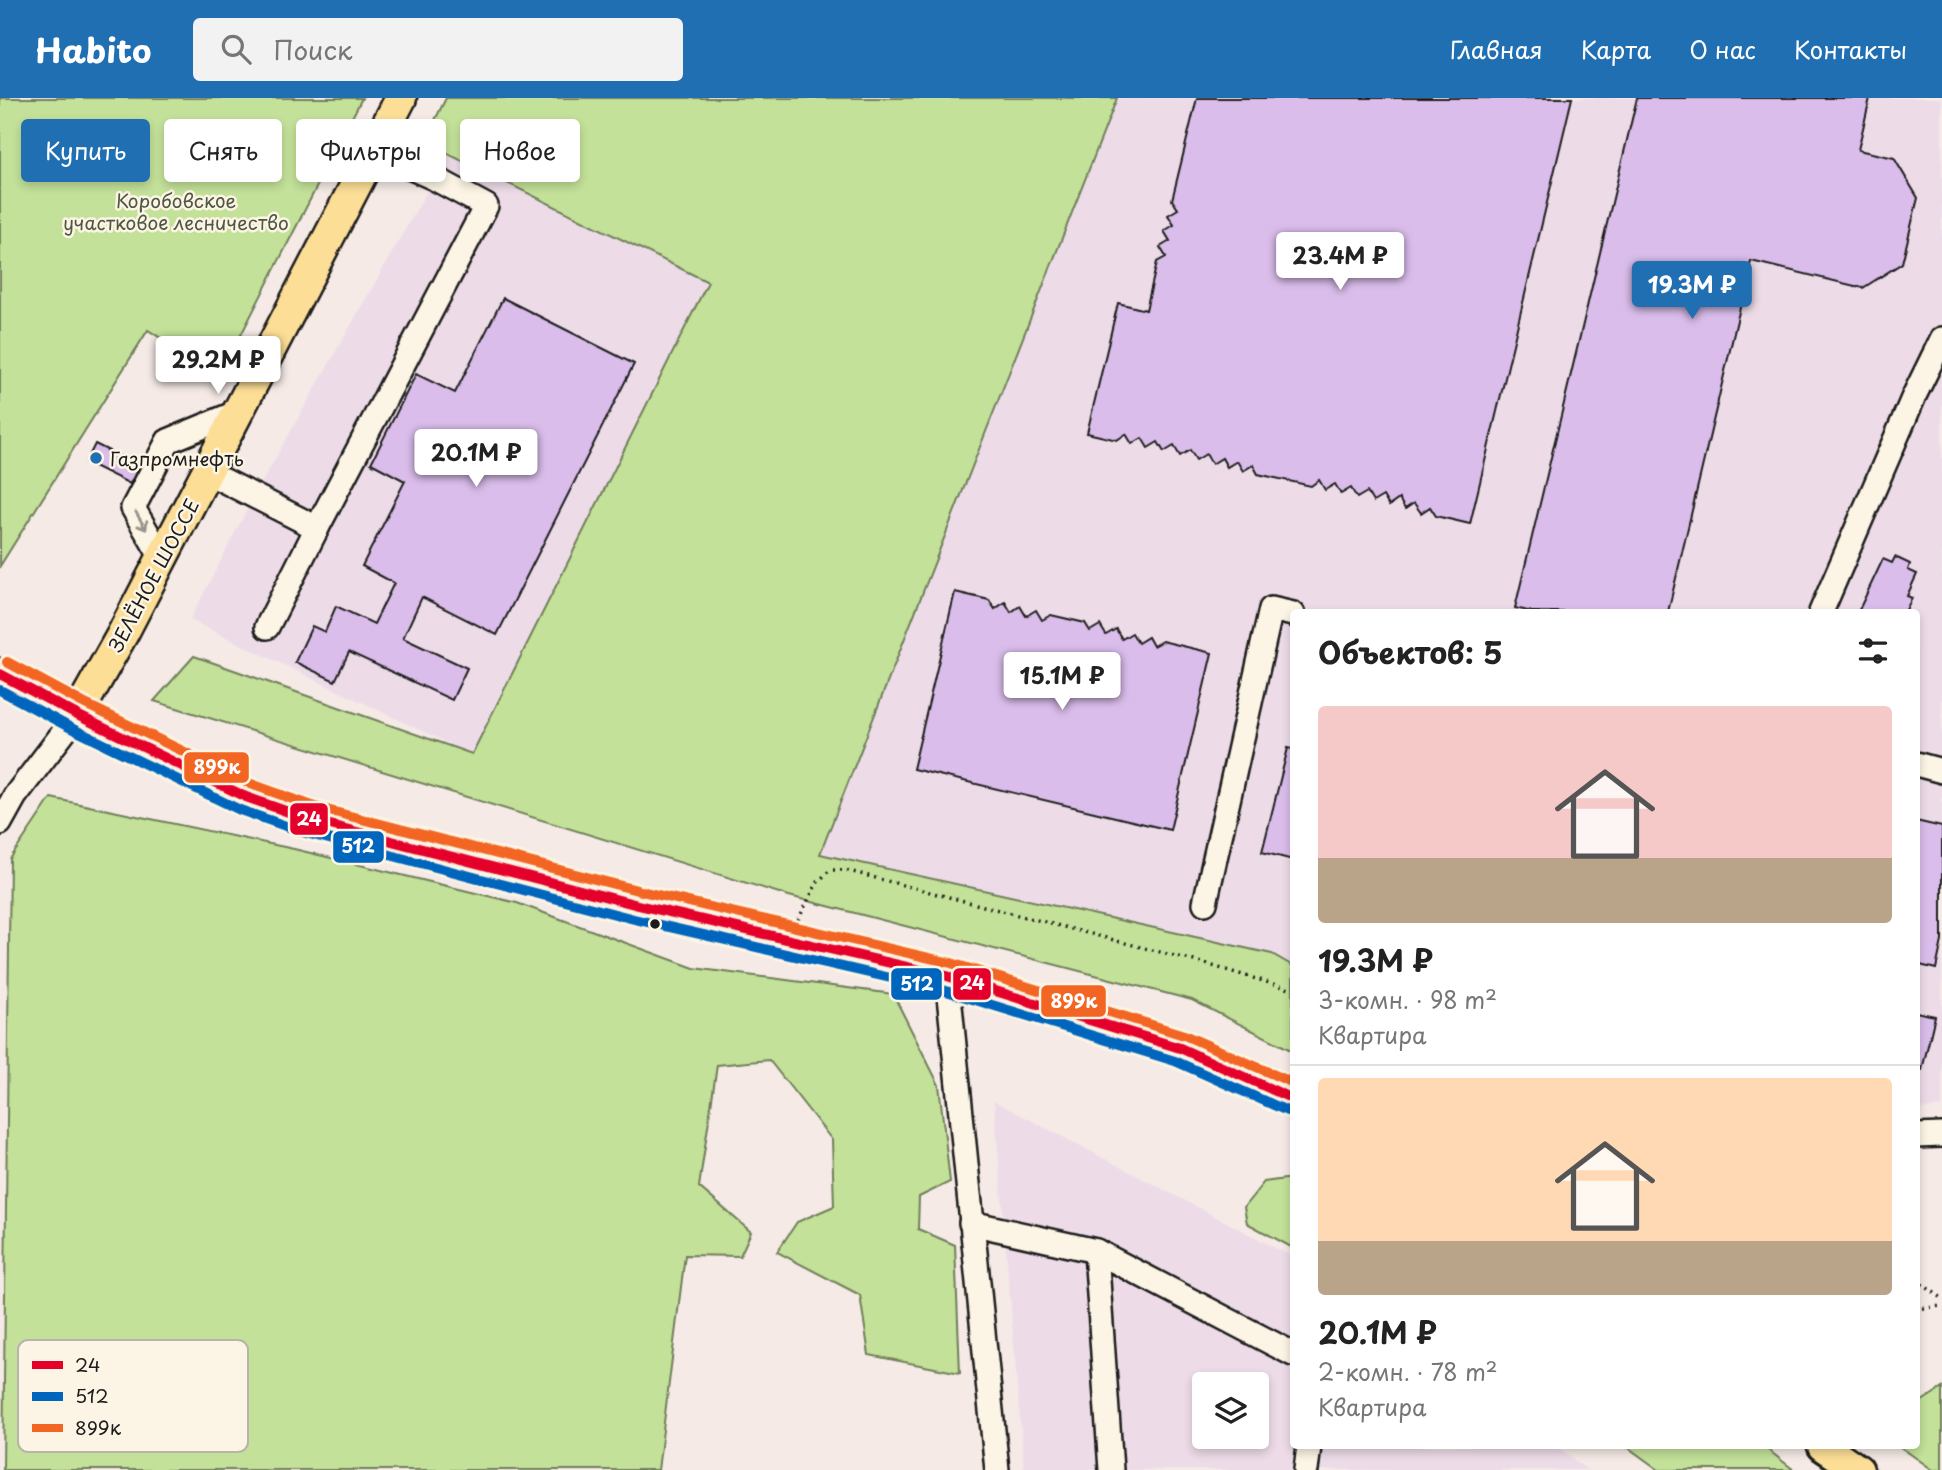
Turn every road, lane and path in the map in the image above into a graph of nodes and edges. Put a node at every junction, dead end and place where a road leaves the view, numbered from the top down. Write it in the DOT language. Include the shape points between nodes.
graph roads {
  1 [pos="401,98"];
  2 [pos="390,119"];
  3 [pos="357,182"];
  4 [pos="441,182"];
  5 [pos="1942,339"];
  6 [pos="238,412"];
  7 [pos="207,472"];
  8 [pos="317,528"];
  9 [pos="162,558"];
  10 [pos="1823,609"];
  11 [pos="1290,613"];
  12 [pos="267,627"];
  13 [pos="0,674"];
  14 [pos="78,715"];
  15 [pos="1920,765"];
  16 [pos="1942,771"];
  17 [pos="0,823"];
  18 [pos="1205,903"];
  19 [pos="788,940"];
  20 [pos="947,976"];
  21 [pos="1290,988"];
  22 [pos="1290,1097"];
  23 [pos="1942,1135"];
  24 [pos="1920,1136"];
  25 [pos="971,1223"];
  26 [pos="1096,1251"];
  27 [pos="1920,1283"];
  28 [pos="1942,1298"];
  29 [pos="1942,1306"];
  30 [pos="1920,1309"];
  31 [pos="1290,1352"];
  32 [pos="1309,1449"];
  33 [pos="1827,1449"];
  34 [pos="997,1470"];
  35 [pos="1111,1470"];
  36 [pos="1306,1470"];
  37 [pos="1858,1470"];
  1 -- 2 [label="main road, ЗЕЛЁНОЕ ШОССЕ"];
  3 -- 6 [label="main road, ЗЕЛЁНОЕ ШОССЕ"];
  4 -- 8 [label="street" via="486,206"];
  5 -- 10 [label="street"];
  6 -- 7 [label="main road, ЗЕЛЁНОЕ ШОССЕ"];
  6 -- 9 [label="street, one-way" via="168,441 133,508"];
  7 -- 8 [label="street"];
  7 -- 9 [label="main road, ЗЕЛЁНОЕ ШОССЕ"];
  8 -- 12 [label="street"];
  9 -- 14 [label="main road, ЗЕЛЁНОЕ ШОССЕ"];
  11 -- 18 [label="street" via="1270,609"];
  13 -- 14 [label="main road"];
  14 -- 17 [label="street" via="15,796"];
  14 -- 19 [label="main road" via="246,797 311,820"];
  15 -- 16 [label="street"];
  19 -- 20 [label="main road"];
  19 -- 21 [label="path" via="817,883 830,870 845,870"];
  20 -- 22 [label="main road" via="1180,1048"];
  20 -- 25 [label="street"];
  23 -- 24 [label="street"];
  25 -- 26 [label="street"];
  25 -- 34 [label="street"];
  26 -- 31 [label="street"];
  26 -- 35 [label="street"];
  27 -- 28 [label="path"];
  29 -- 30 [label="path"];
  32 -- 36 [label="street"];
  33 -- 37 [label="main road"];
}
